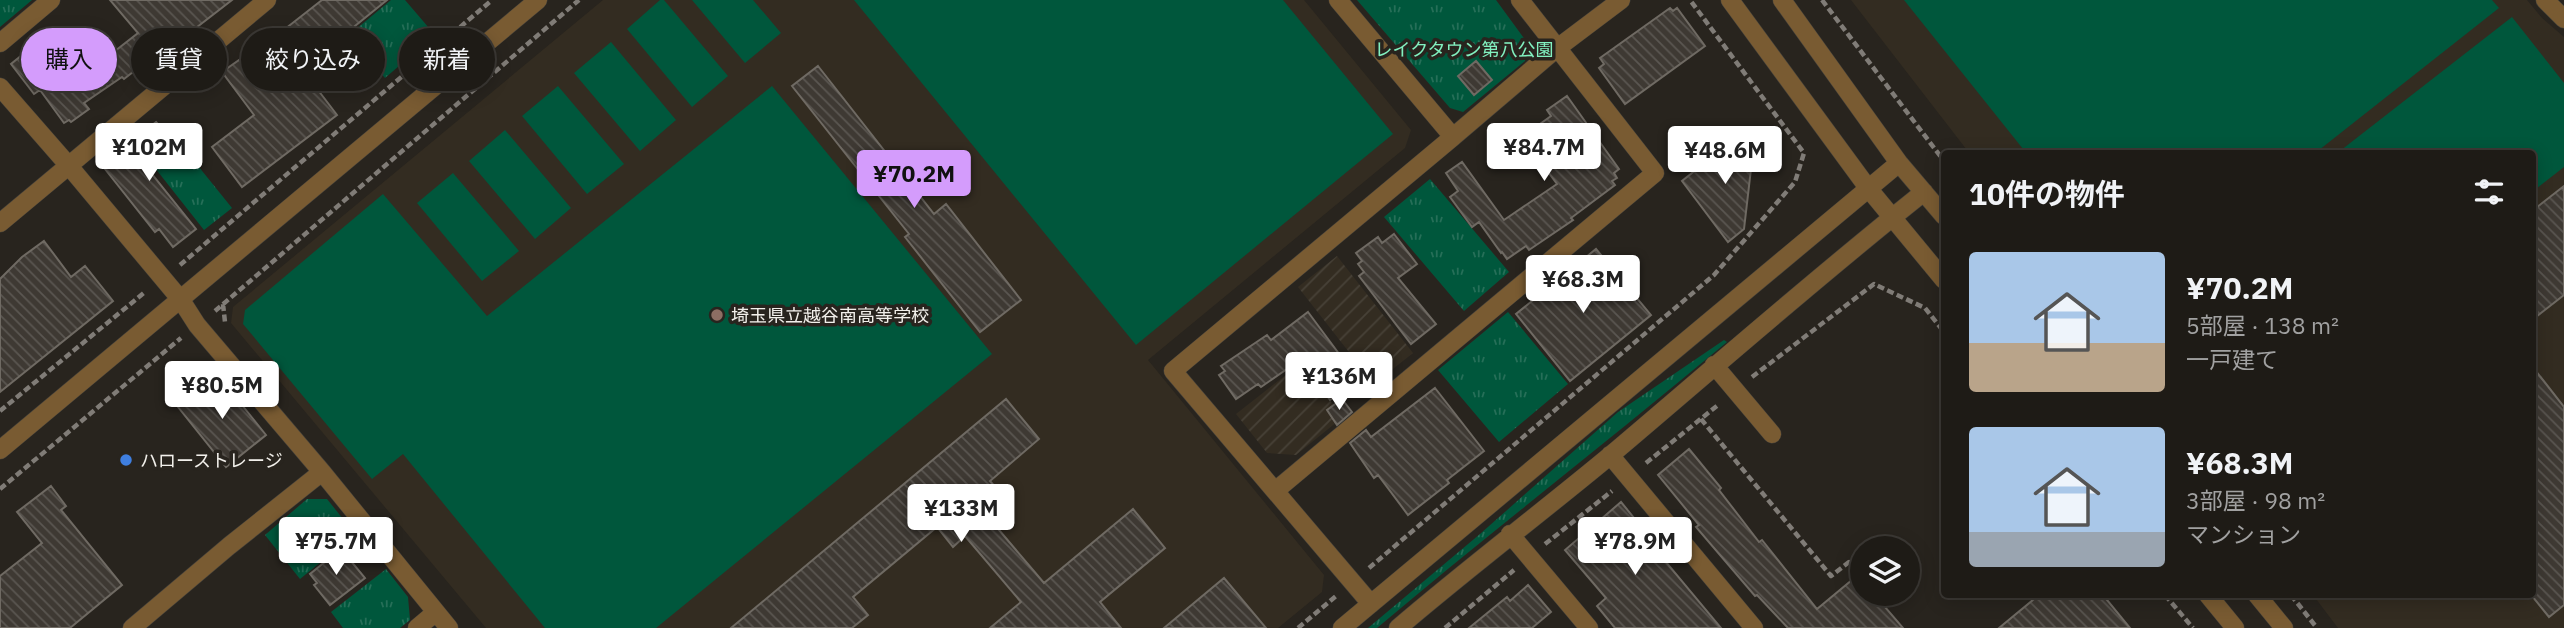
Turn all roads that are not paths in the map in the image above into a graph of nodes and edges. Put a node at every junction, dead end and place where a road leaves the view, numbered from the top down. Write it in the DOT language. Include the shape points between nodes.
graph roads {
  1 [pos="51,0"];
  2 [pos="267,0"];
  3 [pos="538,0"];
  4 [pos="1338,0"];
  5 [pos="1520,0"];
  6 [pos="1621,0"];
  7 [pos="1730,0"];
  8 [pos="1782,0"];
  9 [pos="2545,0"];
  10 [pos="2564,19"];
  11 [pos="0,43"];
  12 [pos="1556,49"];
  13 [pos="0,87"];
  14 [pos="1453,137"];
  15 [pos="1899,163"];
  16 [pos="69,166"];
  17 [pos="1868,188"];
  18 [pos="1924,192"];
  19 [pos="1941,212"];
  20 [pos="1891,218"];
  21 [pos="0,223"];
  22 [pos="1941,276"];
  23 [pos="181,300"];
  24 [pos="1714,365"];
  25 [pos="1772,434"];
  26 [pos="0,450"];
  27 [pos="1610,455"];
  28 [pos="322,472"];
  29 [pos="1275,491"];
  30 [pos="1510,534"];
  31 [pos="2210,598"];
  32 [pos="2259,598"];
  33 [pos="1371,604"];
  34 [pos="436,612"];
  35 [pos="1410,624"];
  36 [pos="132,628"];
  37 [pos="417,628"];
  38 [pos="449,628"];
  39 [pos="1342,628"];
  40 [pos="1589,628"];
  41 [pos="1754,628"];
  42 [pos="2235,628"];
  43 [pos="2284,628"];
  1 -- 11 [label="street"];
  2 -- 16 [label="street"];
  3 -- 23 [label="street"];
  4 -- 14 [label="street"];
  5 -- 12 [label="street"];
  6 -- 12 [label="street"];
  7 -- 17 [label="street"];
  8 -- 15 [label="street"];
  9 -- 10 [label="street"];
  12 -- 14 [label="street"];
  12 -- 29 [label="street" via="1655,173"];
  13 -- 16 [label="street"];
  14 -- 29 [label="street" via="1173,371"];
  15 -- 17 [label="street"];
  15 -- 18 [label="street"];
  16 -- 21 [label="street"];
  16 -- 23 [label="street"];
  17 -- 20 [label="street"];
  17 -- 33 [label="street"];
  18 -- 19 [label="street"];
  18 -- 20 [label="street"];
  20 -- 22 [label="street"];
  20 -- 24 [label="street"];
  23 -- 26 [label="street"];
  23 -- 28 [label="street"];
  24 -- 25 [label="street"];
  24 -- 27 [label="street"];
  27 -- 30 [label="street"];
  27 -- 41 [label="street"];
  28 -- 34 [label="street"];
  28 -- 36 [label="street"];
  29 -- 33 [label="street"];
  30 -- 35 [label="street"];
  30 -- 40 [label="street"];
  31 -- 42 [label="street"];
  32 -- 43 [label="street"];
  33 -- 39 [label="street"];
  34 -- 37 [label="street"];
  34 -- 38 [label="street"];
}
